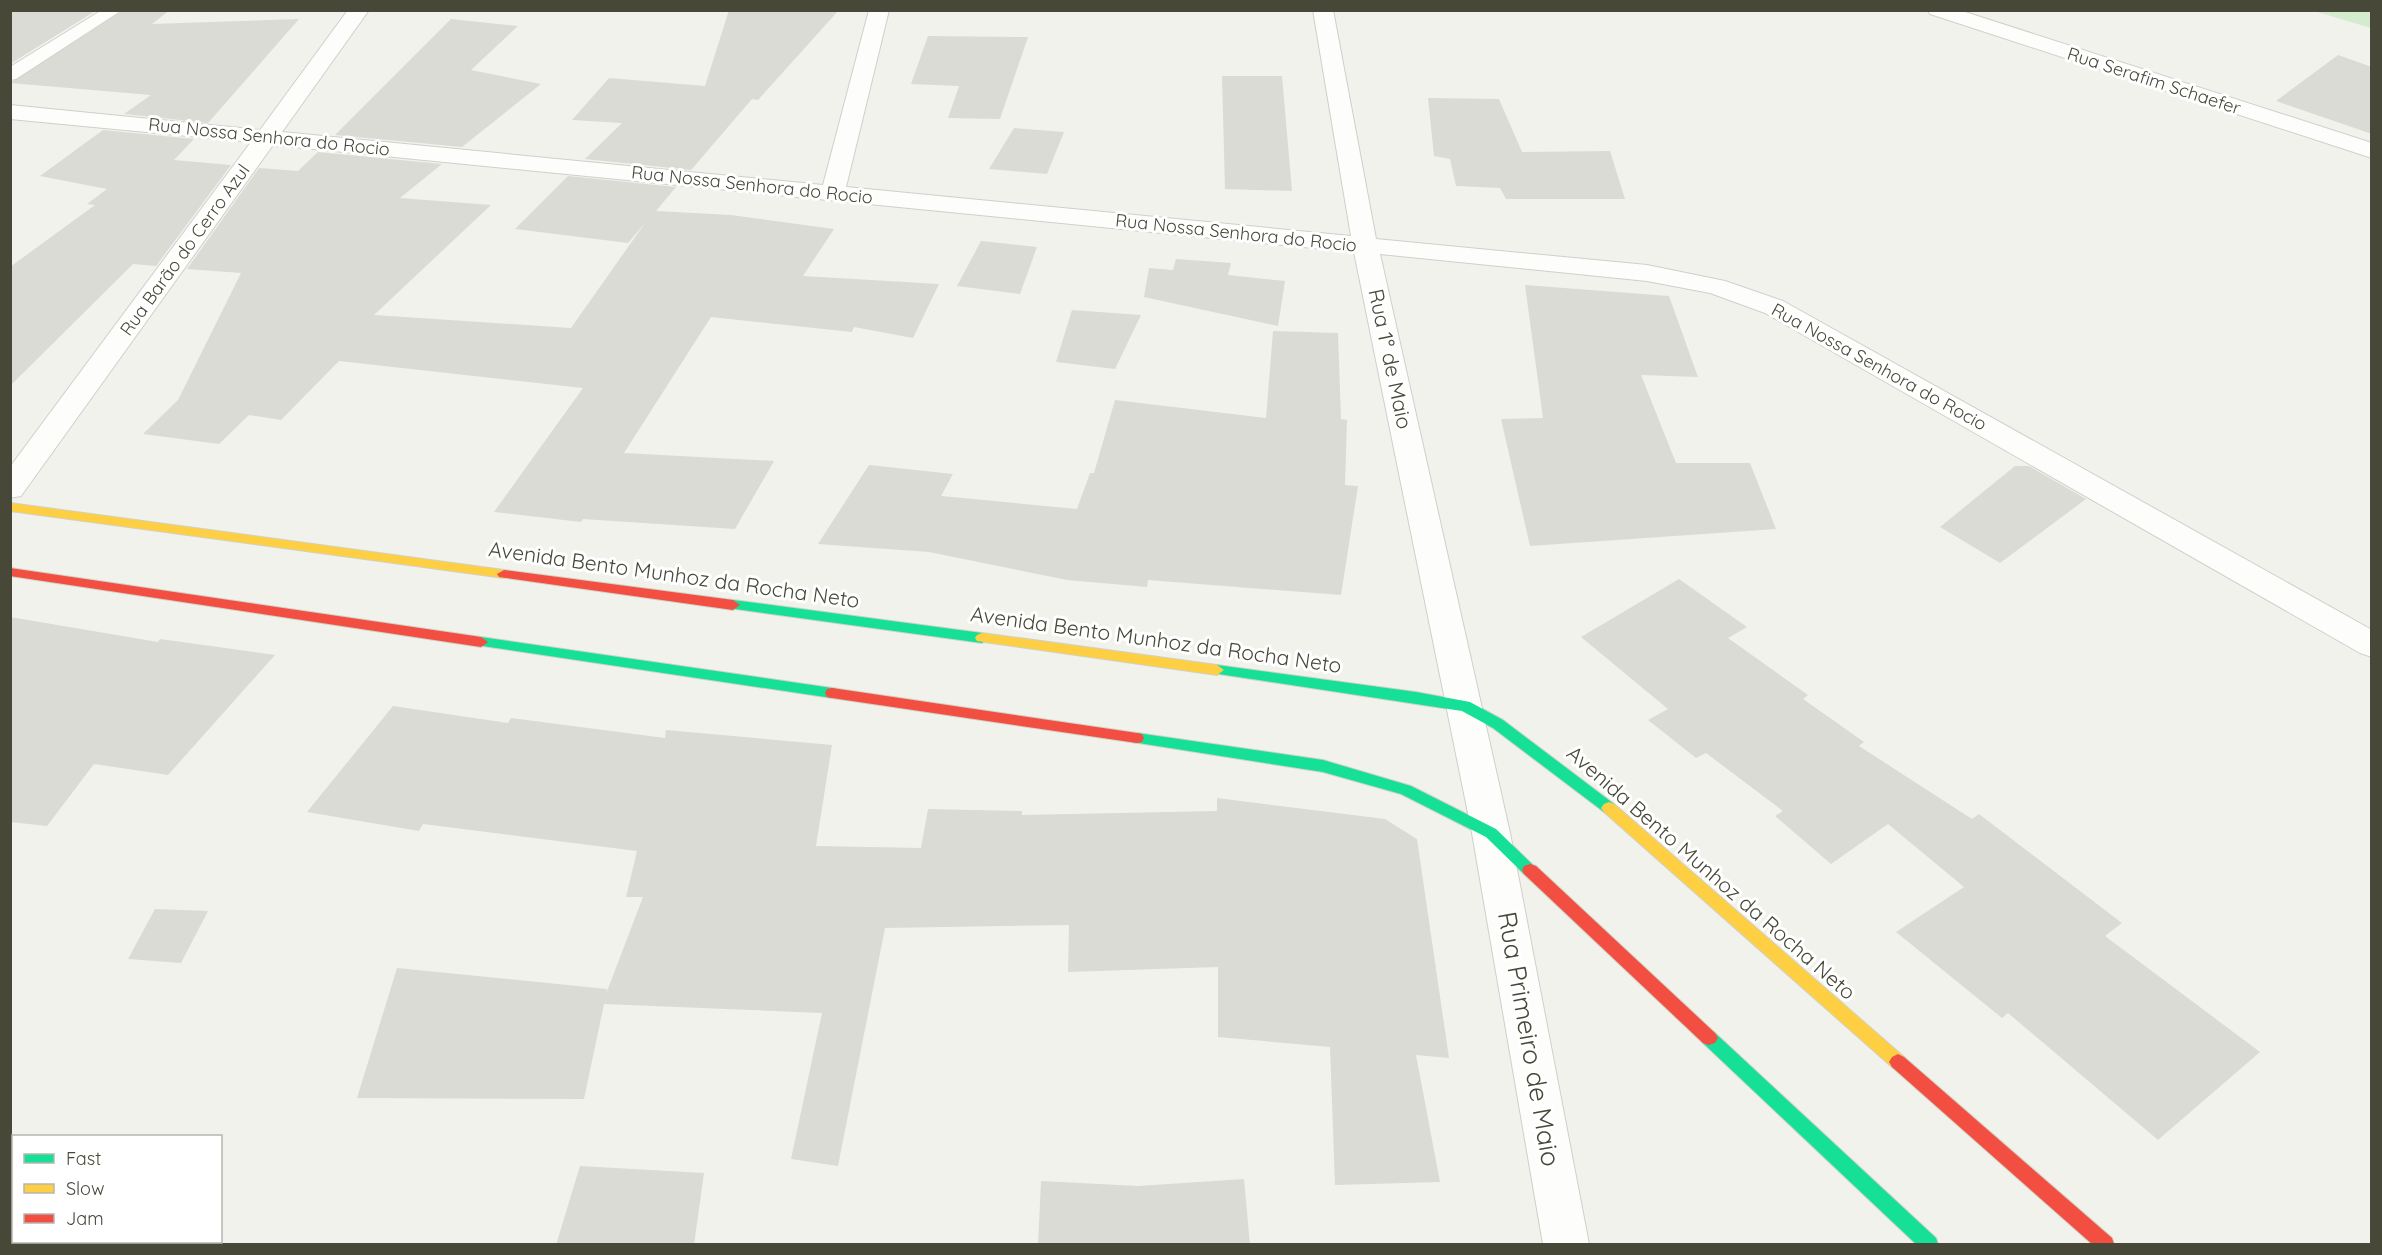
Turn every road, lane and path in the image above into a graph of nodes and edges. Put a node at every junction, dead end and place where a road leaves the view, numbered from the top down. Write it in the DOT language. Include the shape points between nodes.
graph roads {
  1 [pos="114,10"];
  2 [pos="359,10"];
  3 [pos="879,10"];
  4 [pos="1323,10"];
  5 [pos="1937,10"];
  6 [pos="10,75"];
  7 [pos="10,112"];
  8 [pos="267,137"];
  9 [pos="2372,151"];
  10 [pos="834,193"];
  11 [pos="1365,245"];
  12 [pos="10,489"];
  13 [pos="10,507"];
  14 [pos="10,572"];
  15 [pos="2372,645"];
  16 [pos="1465,706"];
  17 [pos="1491,833"];
  18 [pos="1566,1245"];
  19 [pos="1929,1245"];
  20 [pos="2105,1245"];
  1 -- 6 [label="lane"];
  2 -- 8 [label="street, Rua Barão do Cerro Azul"];
  3 -- 10 [label="street"];
  4 -- 11 [label="street, Rua 1° de Maio"];
  5 -- 9 [label="street, Rua Serafim Schaefer"];
  7 -- 8 [label="street, Rua Nossa Senhora do Rocio"];
  8 -- 10 [label="street, Rua Nossa Senhora do Rocio"];
  8 -- 12 [label="street, Rua Barão do Cerro Azul"];
  10 -- 11 [label="street, Rua Nossa Senhora do Rocio"];
  11 -- 15 [label="street, Rua Nossa Senhora do Rocio" via="1647,273 1716,286 1774,307"];
  11 -- 16 [label="street, Rua 1° de Maio"];
  13 -- 16 [label="main road, Avenida Bento Munhoz da Rocha Neto"];
  14 -- 17 [label="main road" via="1323,766 1406,790"];
  16 -- 17 [label="street, Rua 1° de Maio"];
  16 -- 20 [label="main road, Avenida Bento Munhoz da Rocha Neto" via="1498,724 1602,802"];
  17 -- 18 [label="street, Rua Primeiro de Maio"];
  17 -- 19 [label="main road"];
}
